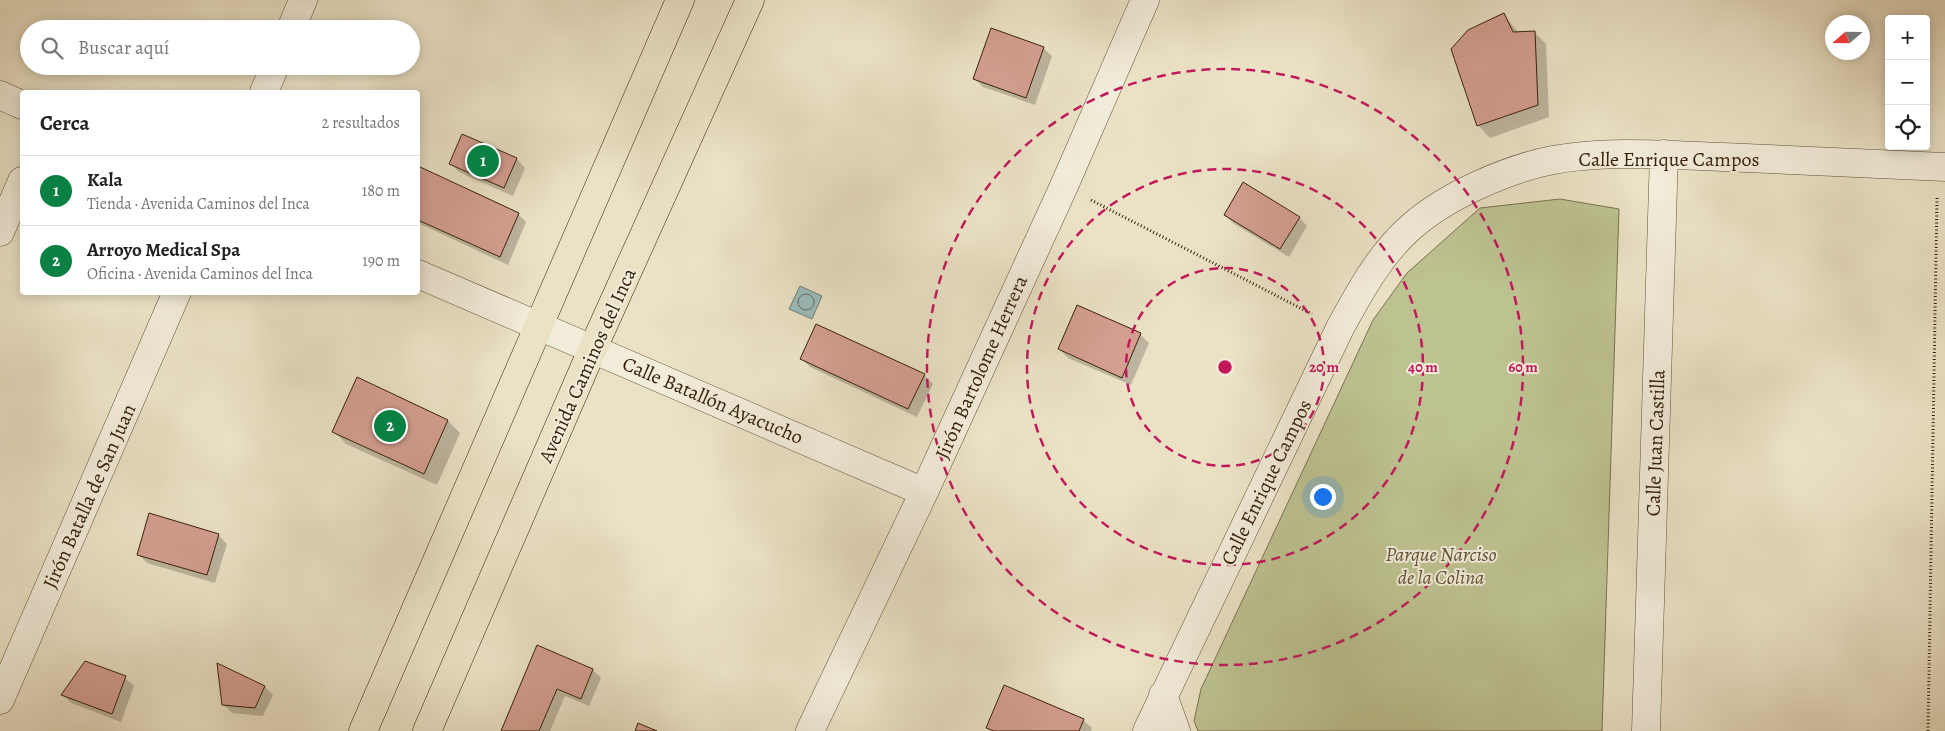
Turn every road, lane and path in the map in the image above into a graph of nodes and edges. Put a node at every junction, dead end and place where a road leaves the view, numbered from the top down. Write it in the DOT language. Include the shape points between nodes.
graph roads {
  1 [pos="303,0"];
  2 [pos="680,0"];
  3 [pos="750,0"];
  4 [pos="1154,0"];
  5 [pos="1140,11"];
  6 [pos="295,20"];
  7 [pos="271,75"];
  8 [pos="265,90"];
  9 [pos="0,96"];
  10 [pos="20,104"];
  11 [pos="1664,154"];
  12 [pos="1941,167"];
  13 [pos="20,186"];
  14 [pos="1064,186"];
  15 [pos="0,232"];
  16 [pos="420,275"];
  17 [pos="176,295"];
  18 [pos="539,327"];
  19 [pos="1340,328"];
  20 [pos="594,348"];
  21 [pos="924,492"];
  22 [pos="1163,695"];
  23 [pos="0,700"];
  24 [pos="363,731"];
  25 [pos="427,731"];
  26 [pos="810,731"];
  27 [pos="1147,731"];
  28 [pos="1176,731"];
  29 [pos="1646,731"];
  30 [pos="1928,731"];
  1 -- 6 [label="street"];
  2 -- 18 [label="main road"];
  3 -- 20 [label="main road, Avenida Caminos del Inca"];
  4 -- 5 [label="street, Jirón Bartolome Herrera"];
  5 -- 14 [label="street, Jirón Bartolome Herrera"];
  7 -- 8 [label="street"];
  9 -- 10 [label="street"];
  11 -- 12 [label="street, Calle Enrique Campos"];
  11 -- 19 [label="street, Calle Enrique Campos" via="1552,160 1497,178 1449,199 1410,227 1390,250 1362,289"];
  11 -- 29 [label="street, Calle Juan Castilla"];
  12 -- 30 [label="path"];
  13 -- 15 [label="street"];
  14 -- 19 [label="path"];
  14 -- 21 [label="street, Jirón Bartolome Herrera"];
  16 -- 18 [label="street, Calle Batallón Ayacucho"];
  17 -- 23 [label="street, Jirón Batalla de San Juan"];
  18 -- 20 [label="street, Calle Batallón Ayacucho"];
  18 -- 24 [label="main road"];
  19 -- 22 [label="street, Calle Enrique Campos"];
  20 -- 21 [label="street, Calle Batallón Ayacucho"];
  20 -- 25 [label="main road, Avenida Caminos del Inca"];
  21 -- 26 [label="street, Jirón Bartolome Herrera"];
  22 -- 27 [label="street, Calle Enrique Campos"];
  22 -- 28 [label="street"];
}
